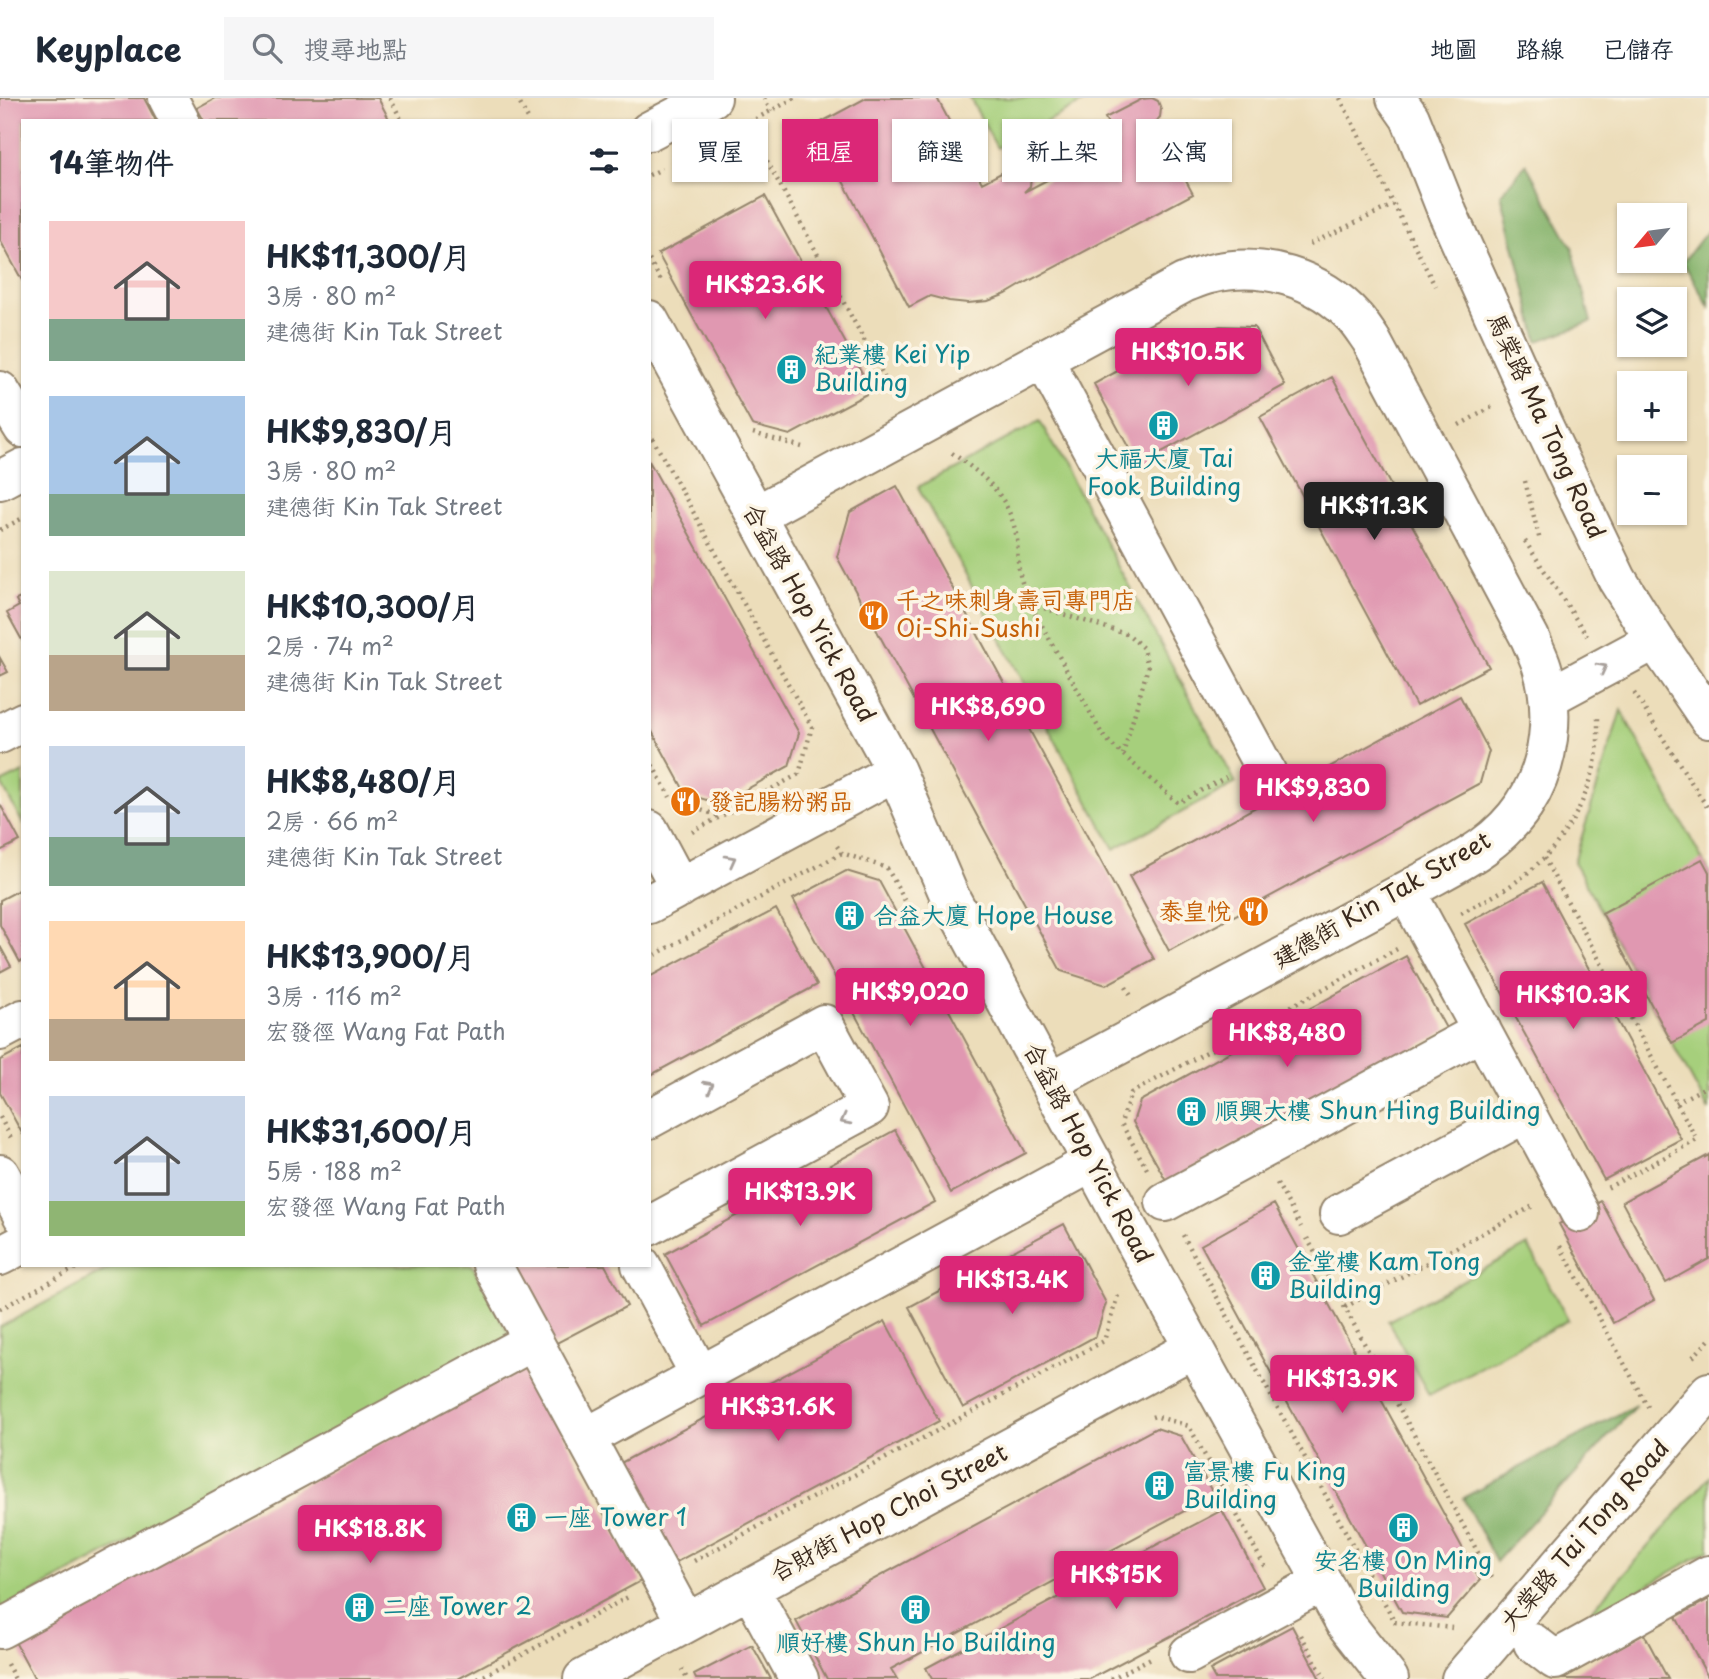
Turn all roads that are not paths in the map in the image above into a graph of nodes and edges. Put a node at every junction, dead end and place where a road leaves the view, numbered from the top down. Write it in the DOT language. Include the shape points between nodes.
graph roads {
  1 [pos="168,98"];
  2 [pos="712,98"];
  3 [pos="1405,105"];
  4 [pos="179,119"];
  5 [pos="651,130"];
  6 [pos="651,328"];
  7 [pos="1044,360"];
  8 [pos="660,364"];
  9 [pos="0,391"];
  10 [pos="21,425"];
  11 [pos="21,469"];
  12 [pos="0,480"];
  13 [pos="756,515"];
  14 [pos="1654,640"];
  15 [pos="1549,697"];
  16 [pos="1709,719"];
  17 [pos="21,723"];
  18 [pos="0,734"];
  19 [pos="896,771"];
  20 [pos="1266,771"];
  21 [pos="651,838"];
  22 [pos="1406,891"];
  23 [pos="665,896"];
  24 [pos="21,1020"];
  25 [pos="0,1031"];
  26 [pos="1482,1031"];
  27 [pos="1050,1082"];
  28 [pos="1526,1113"];
  29 [pos="651,1118"];
  30 [pos="1093,1162"];
  31 [pos="0,1174"];
  32 [pos="1165,1202"];
  33 [pos="21,1212"];
  34 [pos="1339,1214"];
  35 [pos="1578,1215"];
  36 [pos="651,1225"];
  37 [pos="21,1245"];
  38 [pos="0,1256"];
  39 [pos="493,1267"];
  40 [pos="642,1267"];
  41 [pos="533,1341"];
  42 [pos="1194,1348"];
  43 [pos="700,1375"];
  44 [pos="1709,1392"];
  45 [pos="585,1438"];
  46 [pos="1709,1575"];
  47 [pos="1322,1582"];
  48 [pos="750,1588"];
  49 [pos="686,1623"];
  50 [pos="0,1629"];
  51 [pos="1533,1643"];
  52 [pos="1174,1654"];
  53 [pos="583,1679"];
  54 [pos="799,1679"];
  55 [pos="1389,1679"];
  56 [pos="1461,1679"];
  1 -- 4 [label="street"];
  2 -- 5 [label="street"];
  3 -- 14 [label="street, 馬棠路 Ma Tong Road" via="1448,214 1544,427 1617,579"];
  6 -- 8 [label="street, 合益路 Hop Yick Road"];
  7 -- 13 [label="street, 建德街 Kin Tak Street"];
  7 -- 15 [label="street, 建德街 Kin Tak Street" via="1184,283 1209,274 1262,270 1289,276 1336,300 1371,340 1530,638"];
  7 -- 20 [label="street"];
  8 -- 13 [label="street, 合益路 Hop Yick Road"];
  9 -- 10 [label="street"];
  11 -- 12 [label="street"];
  13 -- 19 [label="street, 合益路 Hop Yick Road"];
  15 -- 14 [label="street, one-way"];
  14 -- 16 [label="street, 馬棠路 Ma Tong Road"];
  15 -- 22 [label="street, 建德街 Kin Tak Street" via="1546,753 1525,804 1488,845"];
  17 -- 18 [label="street"];
  23 -- 19 [label="street, one-way"];
  19 -- 27 [label="street, 合益路 Hop Yick Road" via="950,897"];
  21 -- 23 [label="street"];
  22 -- 26 [label="street"];
  22 -- 27 [label="street, 建德街 Kin Tak Street"];
  24 -- 25 [label="street"];
  26 -- 28 [label="street"];
  26 -- 32 [label="street"];
  27 -- 30 [label="street, 合益路 Hop Yick Road"];
  28 -- 34 [label="street"];
  28 -- 35 [label="street"];
  29 -- 36 [label="street, one-way" via="824,1024 869,1107"];
  30 -- 42 [label="street, 合益路 Hop Yick Road"];
  30 -- 43 [label="street"];
  31 -- 33 [label="street"];
  37 -- 38 [label="street"];
  39 -- 41 [label="street"];
  40 -- 43 [label="street"];
  41 -- 45 [label="street"];
  41 -- 50 [label="street"];
  42 -- 47 [label="street, 合益路 Hop Yick Road"];
  42 -- 48 [label="street, 合財街 Hop Choi Street"];
  43 -- 45 [label="street"];
  44 -- 56 [label="street, 大棠路 Tai Tong Road"];
  45 -- 49 [label="street"];
  46 -- 51 [label="street" via="1555,1660"];
  47 -- 52 [label="street"];
  47 -- 55 [label="street, 合益路 Hop Yick Road" via="1345,1623"];
  48 -- 49 [label="street, 合財街 Hop Choi Street"];
  48 -- 54 [label="street"];
  49 -- 53 [label="street, 合財街 Hop Choi Street"];
}
